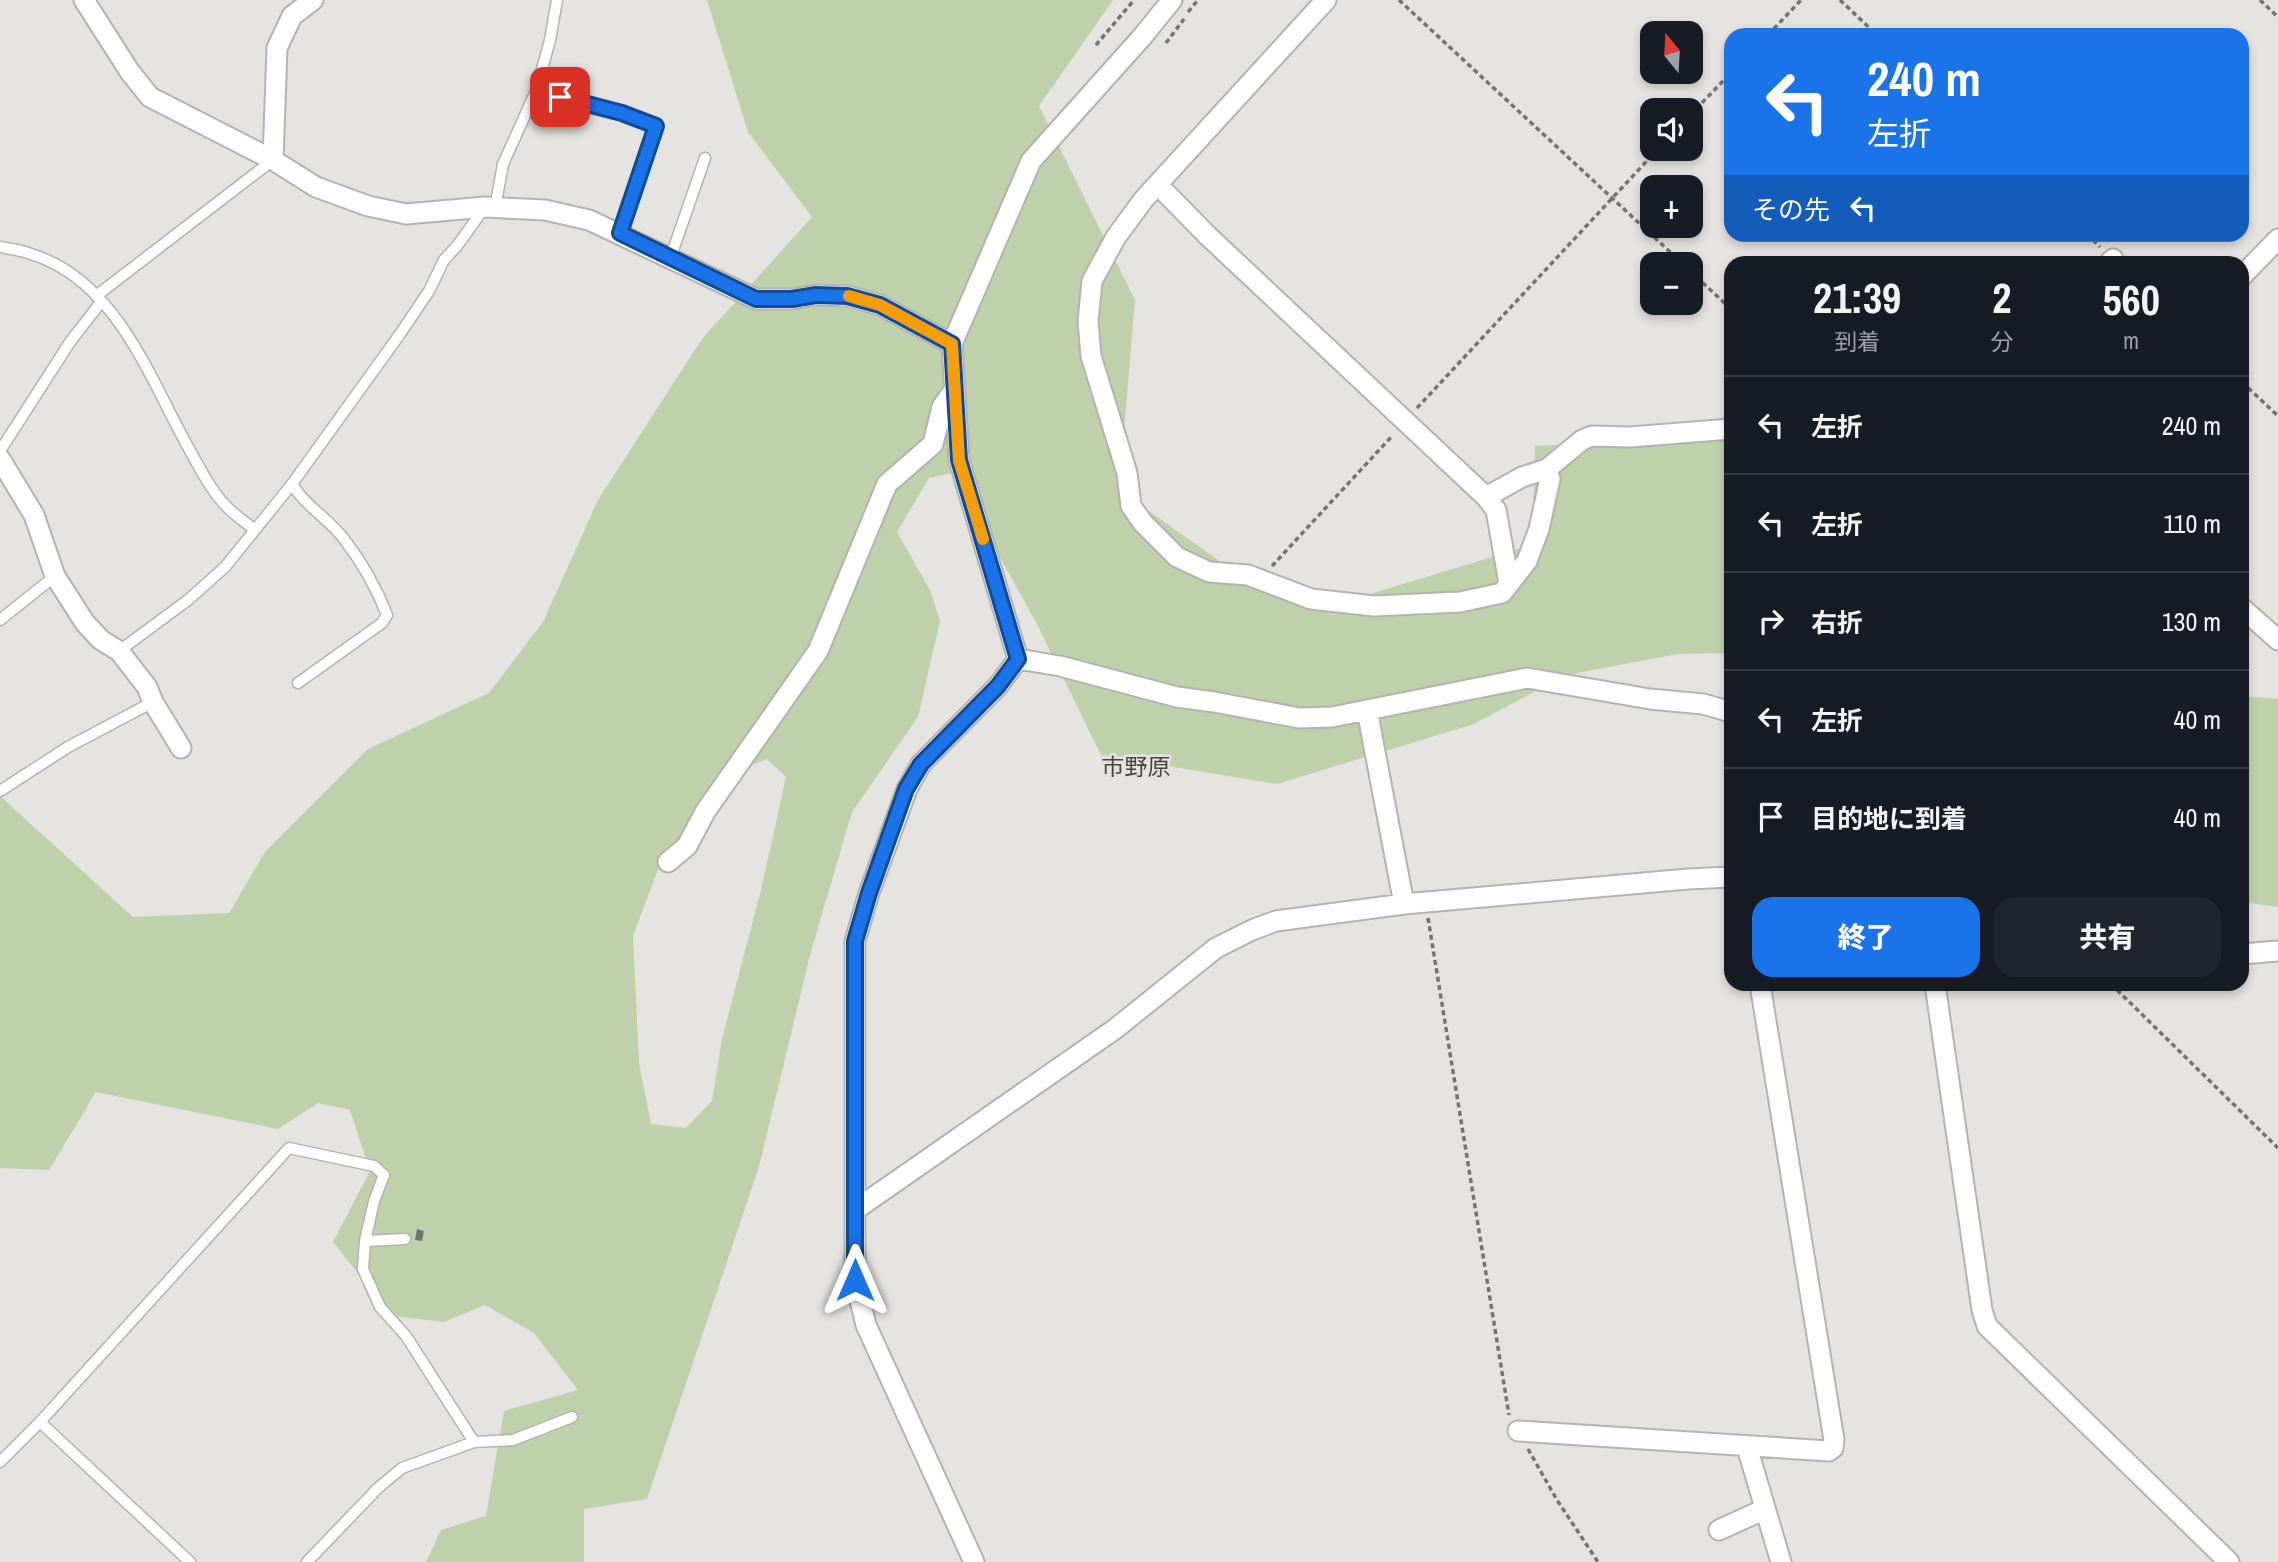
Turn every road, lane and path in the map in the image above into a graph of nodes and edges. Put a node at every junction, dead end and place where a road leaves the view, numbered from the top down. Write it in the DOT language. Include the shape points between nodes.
graph roads {
  1 [pos="84,0"];
  2 [pos="313,0"];
  3 [pos="557,0"];
  4 [pos="1134,0"];
  5 [pos="1172,0"];
  6 [pos="1198,0"];
  7 [pos="1326,0"];
  8 [pos="1399,0"];
  9 [pos="1801,0"];
  10 [pos="1840,0"];
  11 [pos="2260,0"];
  12 [pos="2278,17"];
  13 [pos="1775,28"];
  14 [pos="1870,28"];
  15 [pos="1166,43"];
  16 [pos="1096,45"];
  17 [pos="1724,80"];
  18 [pos="536,91"];
  19 [pos="1703,102"];
  20 [pos="705,158"];
  21 [pos="273,160"];
  22 [pos="1646,161"];
  23 [pos="1158,185"];
  24 [pos="1612,197"];
  25 [pos="490,208"];
  26 [pos="620,233"];
  27 [pos="2278,239"];
  28 [pos="0,247"];
  29 [pos="1671,252"];
  30 [pos="670,259"];
  31 [pos="2249,269"];
  32 [pos="1703,283"];
  33 [pos="99,299"];
  34 [pos="1724,303"];
  35 [pos="952,344"];
  36 [pos="2249,389"];
  37 [pos="954,390"];
  38 [pos="2278,416"];
  39 [pos="1406,420"];
  40 [pos="1724,430"];
  41 [pos="0,451"];
  42 [pos="0,459"];
  43 [pos="1546,469"];
  44 [pos="292,484"];
  45 [pos="1486,497"];
  46 [pos="254,529"];
  47 [pos="1271,567"];
  48 [pos="55,576"];
  49 [pos="1509,583"];
  50 [pos="2249,614"];
  51 [pos="0,620"];
  52 [pos="2278,640"];
  53 [pos="119,651"];
  54 [pos="1018,659"];
  55 [pos="298,682"];
  56 [pos="153,702"];
  57 [pos="1367,710"];
  58 [pos="1724,710"];
  59 [pos="181,748"];
  60 [pos="0,791"];
  61 [pos="668,862"];
  62 [pos="1724,877"];
  63 [pos="1425,902"];
  64 [pos="1404,904"];
  65 [pos="2278,951"];
  66 [pos="2249,953"];
  67 [pos="1761,991"];
  68 [pos="1936,991"];
  69 [pos="2119,991"];
  70 [pos="2278,1148"];
  71 [pos="855,1210"];
  72 [pos="405,1239"];
  73 [pos="365,1241"];
  74 [pos="572,1417"];
  75 [pos="40,1422"];
  76 [pos="1518,1431"];
  77 [pos="474,1442"];
  78 [pos="1747,1447"];
  79 [pos="0,1462"];
  80 [pos="1765,1508"];
  81 [pos="1719,1530"];
  82 [pos="190,1562"];
  83 [pos="307,1562"];
  84 [pos="974,1562"];
  85 [pos="1598,1562"];
  86 [pos="1781,1562"];
  87 [pos="2229,1562"];
  1 -- 21 [label="street" via="150,97"];
  2 -- 21 [label="street" via="292,16 277,48"];
  3 -- 18 [label="lane"];
  4 -- 16 [label="path"];
  5 -- 35 [label="street" via="1031,161"];
  6 -- 15 [label="path"];
  7 -- 23 [label="street"];
  8 -- 24 [label="path"];
  9 -- 13 [label="path"];
  10 -- 14 [label="path"];
  11 -- 12 [label="path"];
  17 -- 19 [label="path"];
  18 -- 25 [label="lane" via="503,164"];
  18 -- 26 [label="lane" via="656,126"];
  20 -- 30 [label="lane"];
  21 -- 25 [label="street" via="316,187 369,206 406,214"];
  21 -- 33 [label="lane"];
  22 -- 24 [label="path"];
  23 -- 39 [label="street"];
  23 -- 49 [label="street" via="1116,237 1092,281 1088,321 1091,356 1127,473 1131,506 1143,523 1177,557 1209,572 1248,575 1311,599 1374,606 1460,603 1502,593"];
  24 -- 29 [label="path"];
  24 -- 39 [label="path"];
  25 -- 26 [label="street" via="545,210"];
  25 -- 44 [label="lane" via="444,260 400,334"];
  26 -- 30 [label="street"];
  27 -- 31 [label="street"];
  28 -- 33 [label="lane" via="58,265"];
  30 -- 35 [label="street" via="756,299 847,296 880,305"];
  32 -- 34 [label="path"];
  33 -- 41 [label="lane"];
  33 -- 46 [label="lane" via="145,362 205,477 228,509"];
  35 -- 37 [label="street"];
  36 -- 38 [label="path"];
  37 -- 54 [label="street" via="959,460"];
  37 -- 61 [label="street" via="942,407 933,444 887,484 818,651 705,812 687,846"];
  39 -- 45 [label="street"];
  39 -- 47 [label="path"];
  40 -- 43 [label="street" via="1592,436"];
  42 -- 48 [label="street" via="34,515"];
  43 -- 45 [label="street"];
  43 -- 49 [label="street" via="1550,479 1539,529 1527,561"];
  44 -- 46 [label="lane"];
  44 -- 55 [label="lane" via="344,538 387,615"];
  45 -- 49 [label="street" via="1496,510"];
  46 -- 53 [label="lane" via="225,567"];
  48 -- 51 [label="lane"];
  48 -- 53 [label="street" via="85,623"];
  50 -- 52 [label="street"];
  53 -- 56 [label="street"];
  54 -- 57 [label="street" via="1177,697 1299,718"];
  54 -- 71 [label="street" via="998,686 921,764 906,789 869,893 855,941"];
  56 -- 59 [label="street"];
  56 -- 60 [label="lane" via="68,747"];
  57 -- 58 [label="street" via="1527,678"];
  57 -- 64 [label="street"];
  62 -- 63 [label="street"];
  63 -- 64 [label="street"];
  63 -- 76 [label="path" via="1507,1411"];
  64 -- 71 [label="street" via="1276,921 1216,948 1115,1029"];
  65 -- 66 [label="street"];
  67 -- 78 [label="street" via="1834,1440 1829,1451"];
  68 -- 87 [label="street" via="1987,1326"];
  69 -- 70 [label="path"];
  71 -- 84 [label="street" via="855,1280 866,1325"];
  72 -- 73 [label="lane"];
  73 -- 75 [label="lane" via="384,1175 374,1167 289,1148"];
  73 -- 77 [label="lane" via="363,1269 380,1307 406,1336"];
  74 -- 77 [label="lane" via="513,1440"];
  75 -- 79 [label="lane"];
  75 -- 82 [label="lane"];
  76 -- 78 [label="street"];
  76 -- 85 [label="path"];
  77 -- 83 [label="lane" via="402,1468"];
  78 -- 80 [label="street"];
  80 -- 81 [label="street"];
  80 -- 86 [label="street"];
}
